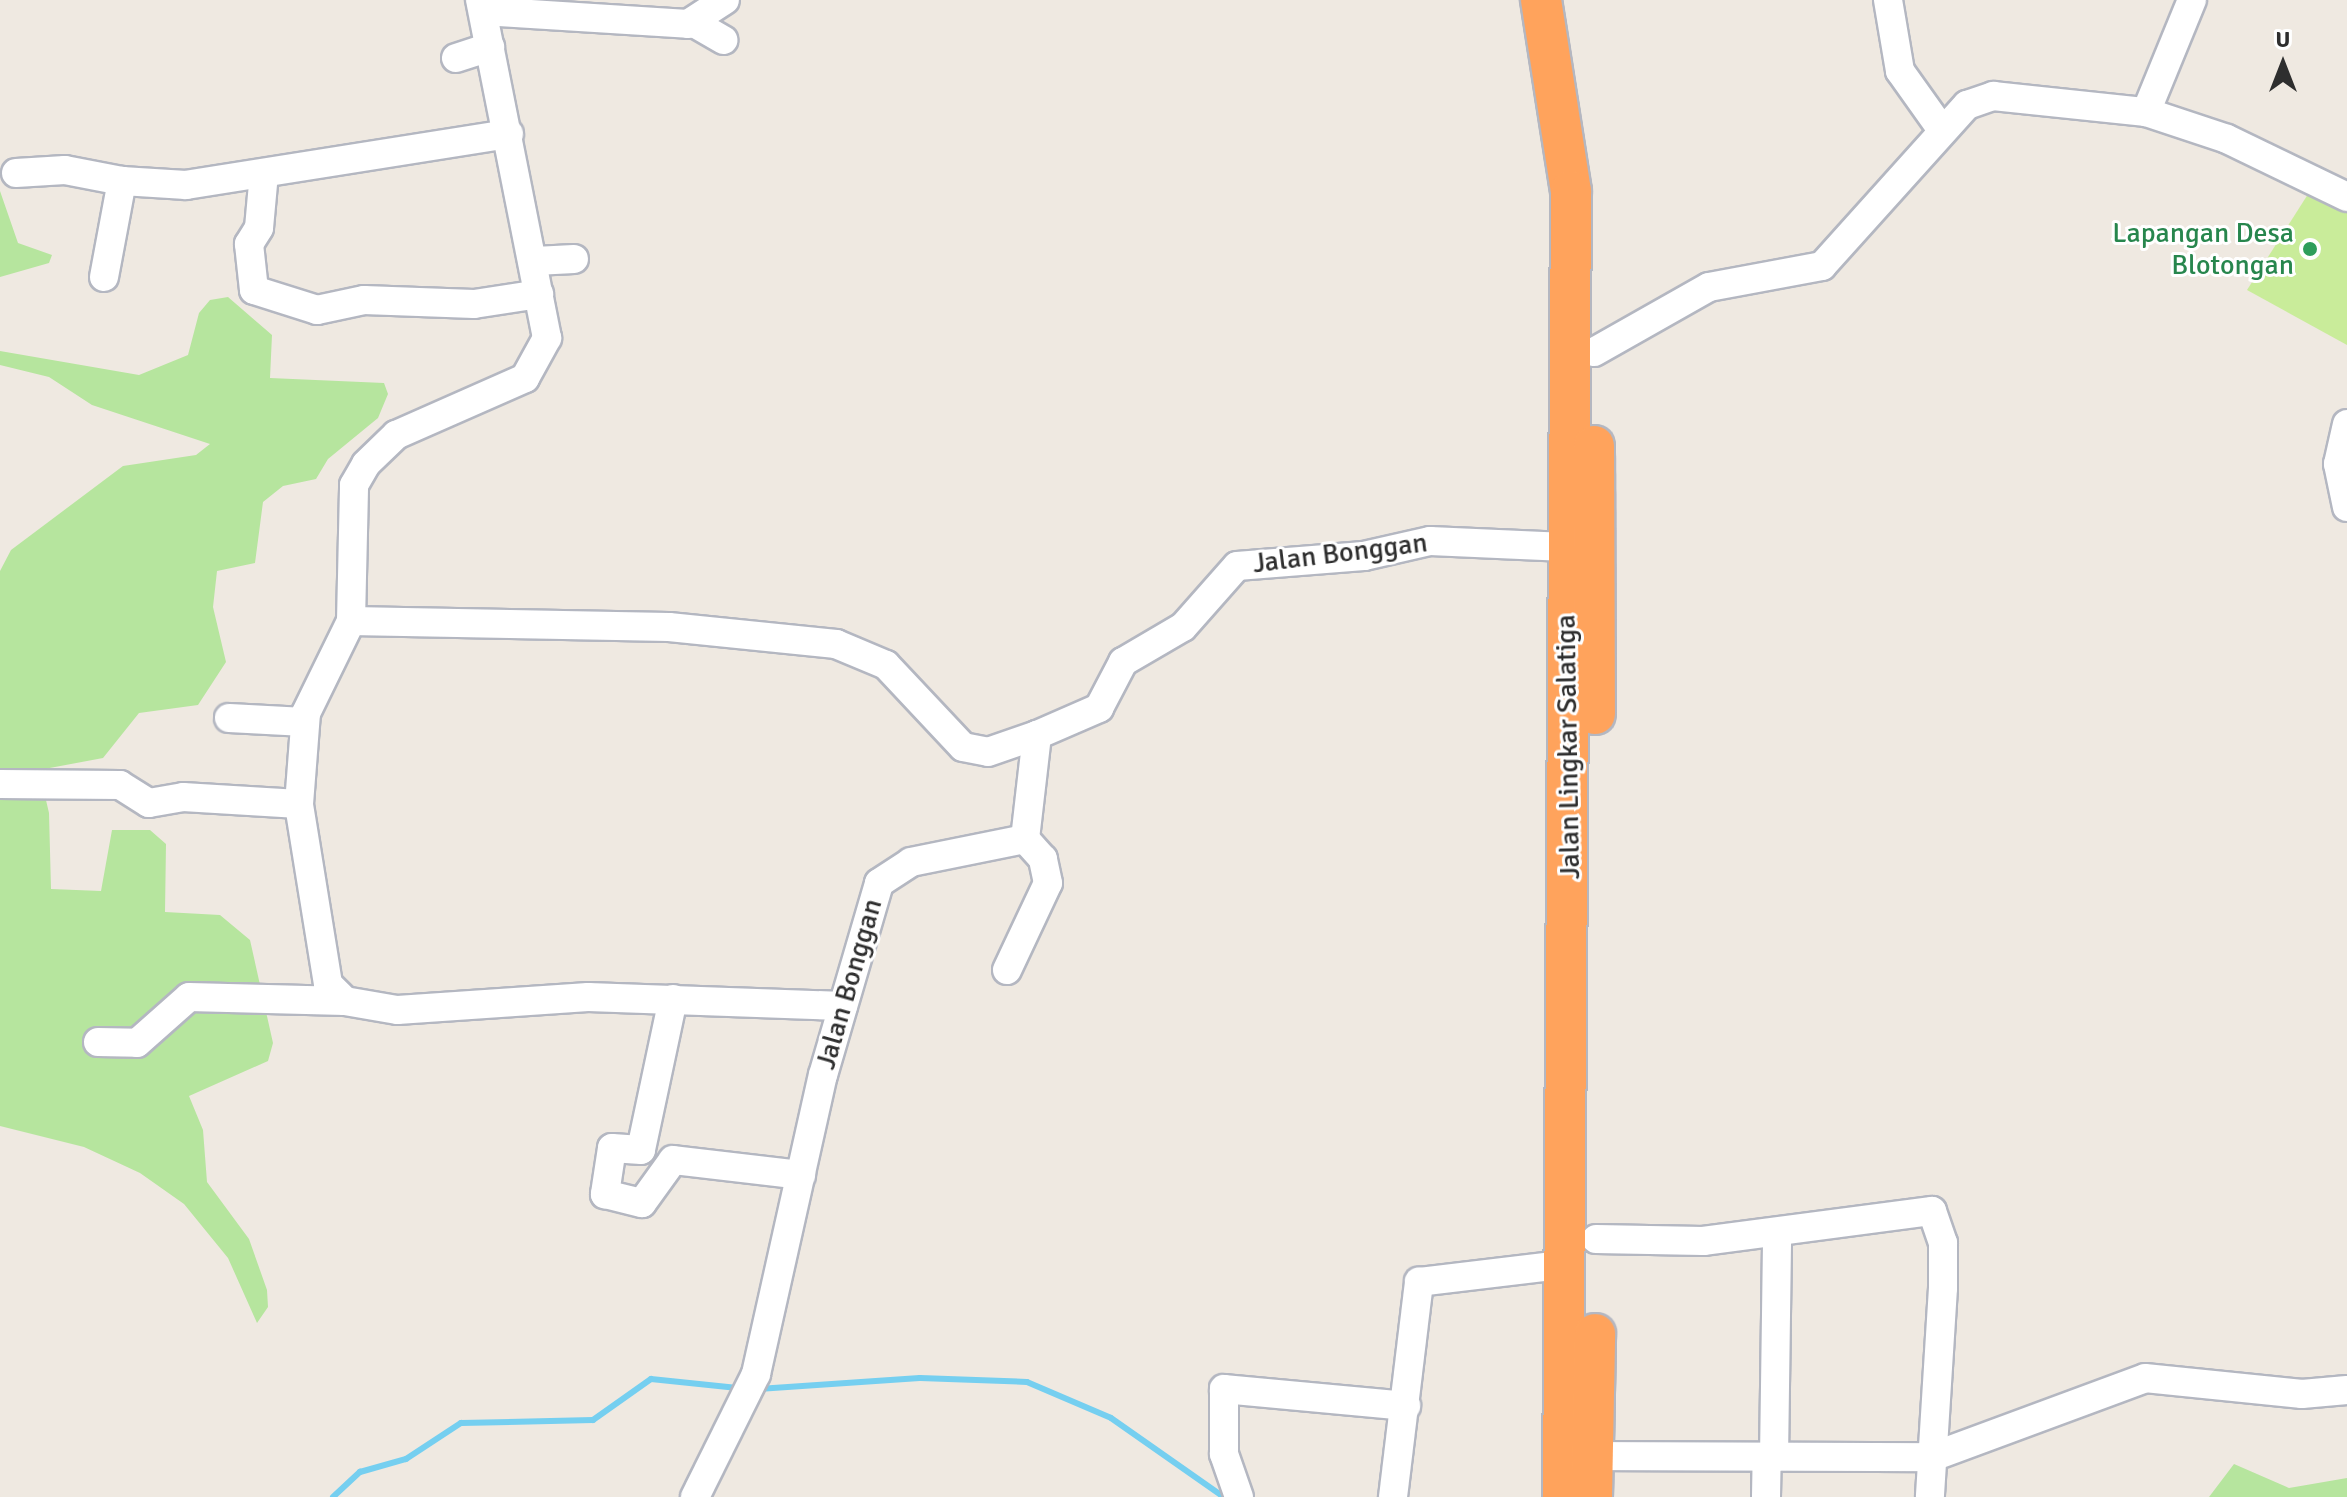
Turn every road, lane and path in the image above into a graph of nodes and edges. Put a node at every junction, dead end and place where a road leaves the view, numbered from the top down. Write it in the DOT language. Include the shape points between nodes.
graph roads {
  1 [pos="725,0"];
  2 [pos="1541,0"];
  3 [pos="1567,0"];
  4 [pos="1888,0"];
  5 [pos="2192,0"];
  6 [pos="482,6"];
  7 [pos="694,23"];
  8 [pos="723,40"];
  9 [pos="490,47"];
  10 [pos="456,58"];
  11 [pos="2146,112"];
  12 [pos="1942,130"];
  13 [pos="509,134"];
  14 [pos="16,173"];
  15 [pos="264,173"];
  16 [pos="122,181"];
  17 [pos="2347,197"];
  18 [pos="574,259"];
  19 [pos="535,261"];
  20 [pos="104,277"];
  21 [pos="539,294"];
  22 [pos="1594,352"];
  23 [pos="2347,424"];
  24 [pos="1581,444"];
  25 [pos="2347,507"];
  26 [pos="1566,547"];
  27 [pos="351,621"];
  28 [pos="229,718"];
  29 [pos="305,722"];
  30 [pos="1037,735"];
  31 [pos="0,784"];
  32 [pos="299,804"];
  33 [pos="1025,839"];
  34 [pos="1007,970"];
  35 [pos="673,999"];
  36 [pos="345,1001"];
  37 [pos="843,1006"];
  38 [pos="98,1042"];
  39 [pos="641,1150"];
  40 [pos="673,1160"];
  41 [pos="801,1175"];
  42 [pos="1777,1233"];
  43 [pos="1583,1251"];
  44 [pos="2347,1390"];
  45 [pos="1406,1406"];
  46 [pos="1593,1456"];
  47 [pos="1932,1457"];
  48 [pos="1770,1458"];
  49 [pos="695,1497"];
  50 [pos="1239,1497"];
  51 [pos="1393,1497"];
  52 [pos="1563,1497"];
  53 [pos="1592,1497"];
  54 [pos="1766,1497"];
  55 [pos="1930,1497"];
  1 -- 7 [label="street"];
  2 -- 24 [label="highway, Jalan Lingkar Salatiga" via="1571,191"];
  3 -- 22 [label="highway, Jalan Lingkar Salatiga" via="1593,152"];
  4 -- 12 [label="street" via="1900,71"];
  5 -- 11 [label="street"];
  6 -- 7 [label="street"];
  6 -- 9 [label="street"];
  7 -- 8 [label="street"];
  9 -- 10 [label="street"];
  9 -- 13 [label="street"];
  11 -- 12 [label="street" via="2008,94 1967,105"];
  11 -- 17 [label="street" via="2227,139"];
  12 -- 22 [label="street" via="1822,266 1709,287"];
  13 -- 15 [label="street"];
  13 -- 19 [label="street"];
  14 -- 16 [label="street" via="65,170"];
  15 -- 16 [label="street" via="186,185"];
  15 -- 21 [label="street" via="259,228 249,244 254,290 317,310 364,300 474,304"];
  16 -- 20 [label="street"];
  18 -- 19 [label="street"];
  19 -- 21 [label="street"];
  21 -- 27 [label="street" via="547,338 525,378 396,435 354,485"];
  22 -- 24 [label="highway, Jalan Lingkar Salatiga"];
  23 -- 25 [label="street" via="2338,464"];
  24 -- 26 [label="highway, Jalan Lingkar Salatiga"];
  24 -- 43 [label="highway, Jalan Lingkar Salatiga"];
  26 -- 30 [label="street, Jalan Bonggan" via="1430,541 1364,556 1237,566 1183,627 1123,662 1099,708"];
  26 -- 43 [label="highway, Jalan Lingkar Salatiga"];
  27 -- 29 [label="street"];
  27 -- 30 [label="street, Jalan Bonggan" via="654,626 836,644 886,665 963,747 988,752"];
  28 -- 29 [label="street"];
  29 -- 32 [label="street"];
  30 -- 33 [label="street"];
  31 -- 32 [label="street" via="120,785 149,803 183,797"];
  32 -- 36 [label="street" via="328,984"];
  33 -- 34 [label="street" via="1043,859 1048,883"];
  33 -- 37 [label="street, Jalan Bonggan" via="891,872 869,901"];
  35 -- 36 [label="street" via="397,1010"];
  35 -- 37 [label="street"];
  35 -- 39 [label="street"];
  36 -- 38 [label="street" via="189,997 137,1043"];
  37 -- 41 [label="street, Jalan Bonggan"];
  39 -- 40 [label="street"];
  39 -- 40 [label="street" via="612,1148 603,1187 610,1199 642,1203"];
  40 -- 41 [label="street"];
  41 -- 49 [label="street, Jalan Bonggan" via="756,1374"];
  42 -- 43 [label="street"];
  42 -- 47 [label="street" via="1912,1209 1936,1216 1943,1288"];
  42 -- 48 [label="street"];
  43 -- 45 [label="street" via="1425,1276 1417,1287"];
  43 -- 46 [label="highway, Jalan Lingkar Salatiga"];
  43 -- 52 [label="highway, Jalan Lingkar Salatiga"];
  44 -- 47 [label="street" via="2302,1394 2145,1378"];
  45 -- 50 [label="street" via="1224,1389 1224,1454"];
  45 -- 51 [label="street"];
  46 -- 48 [label="street"];
  46 -- 53 [label="highway, Jalan Lingkar Salatiga"];
  47 -- 48 [label="street"];
  47 -- 55 [label="street"];
  48 -- 54 [label="street"];
}
